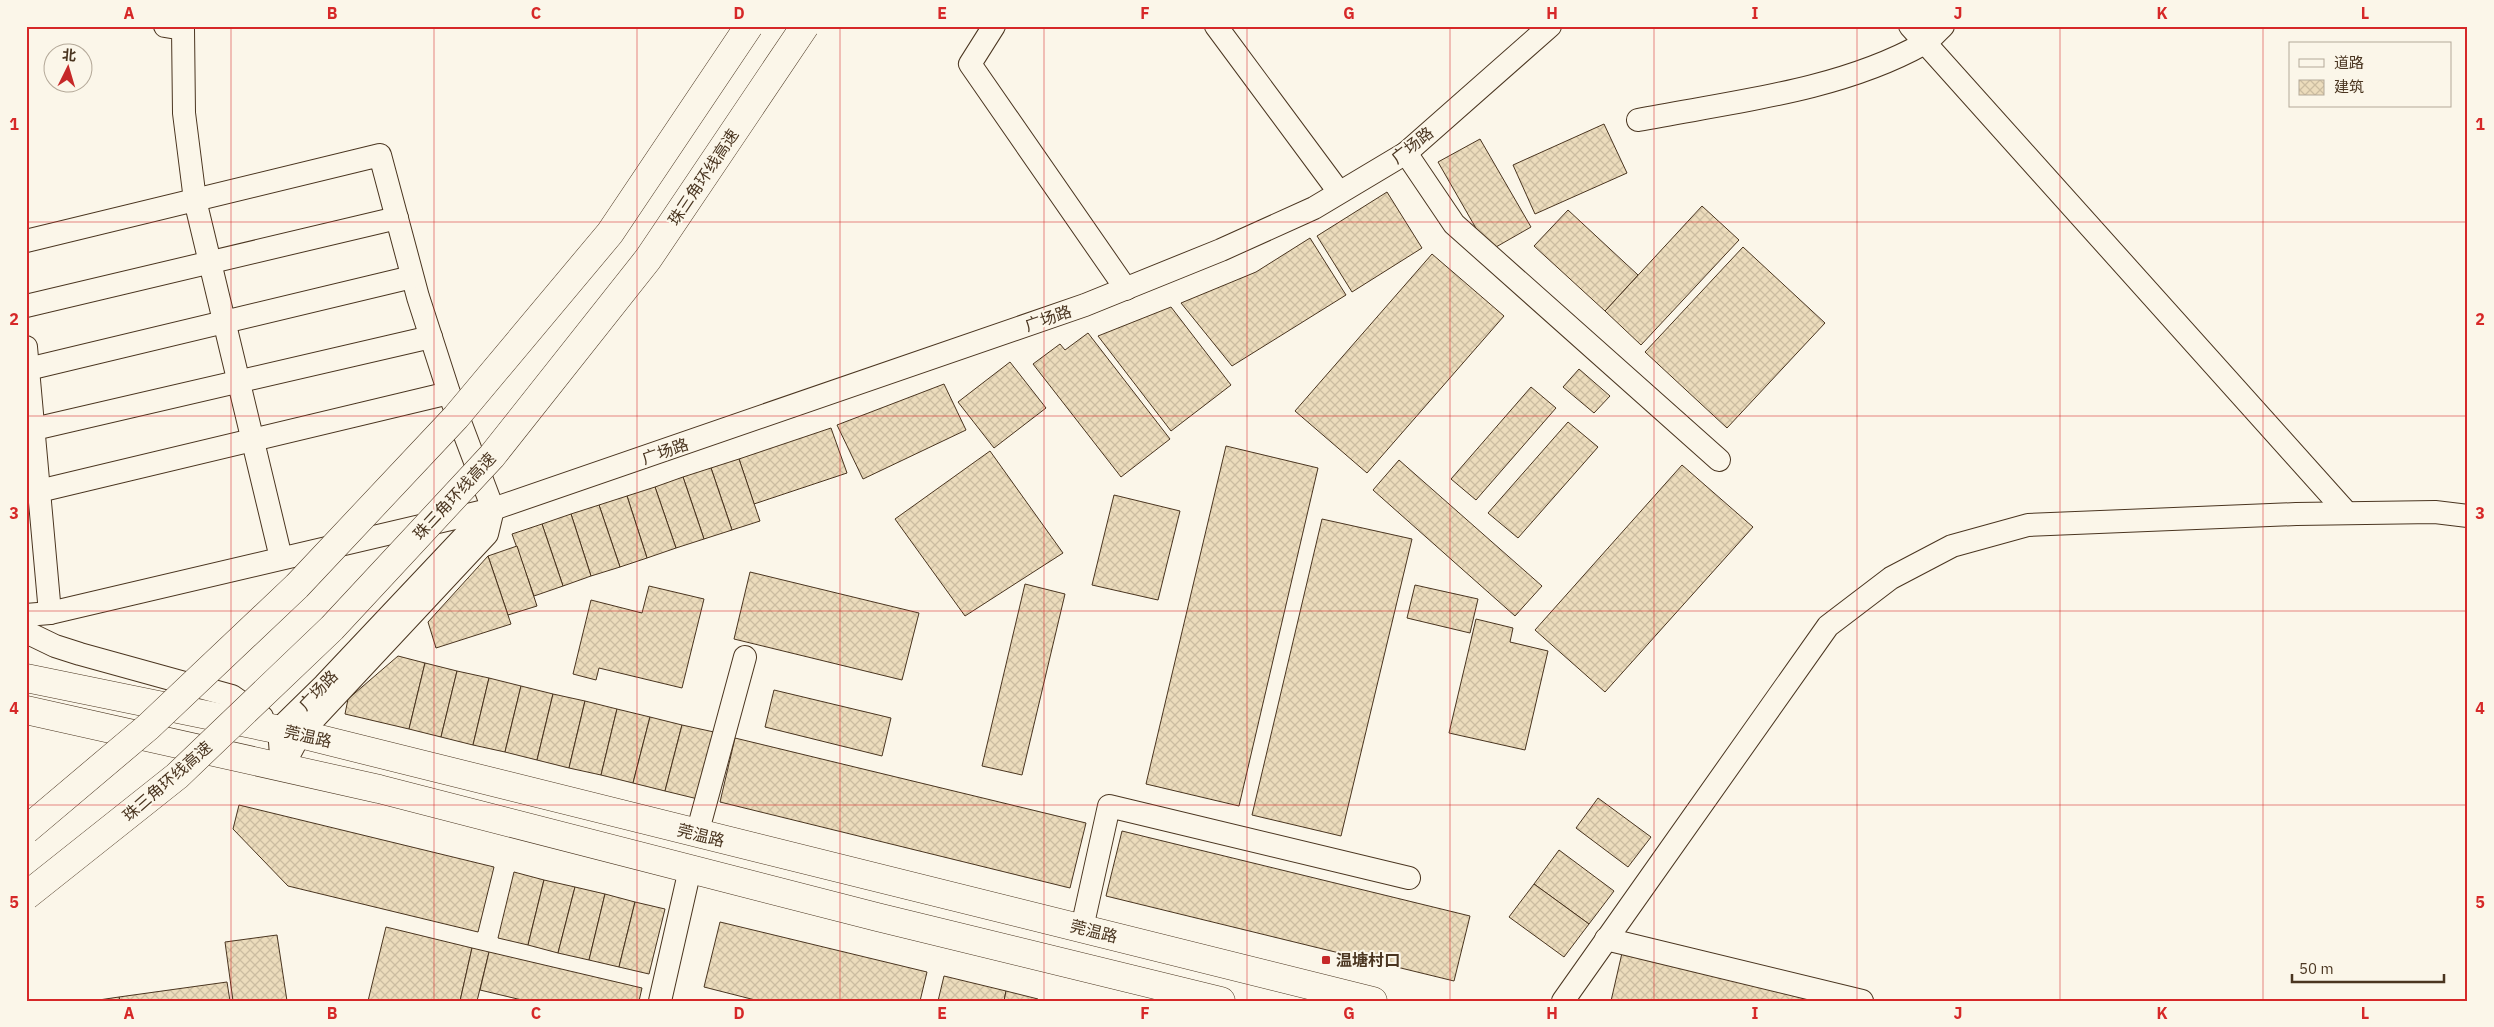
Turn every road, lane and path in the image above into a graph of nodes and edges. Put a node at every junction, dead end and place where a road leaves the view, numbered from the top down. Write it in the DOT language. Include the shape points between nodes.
graph roads {
  1 [pos="165,26"];
  2 [pos="749,26"];
  3 [pos="805,26"];
  4 [pos="994,26"];
  5 [pos="1216,26"];
  6 [pos="1550,26"];
  7 [pos="1910,26"];
  8 [pos="1943,26"];
  9 [pos="1925,43"];
  10 [pos="1638,120"];
  11 [pos="1406,154"];
  12 [pos="1340,192"];
  13 [pos="195,200"];
  14 [pos="397,218"];
  15 [pos="26,241"];
  16 [pos="210,262"];
  17 [pos="412,277"];
  18 [pos="1126,289"];
  19 [pos="26,306"];
  20 [pos="224,322"];
  21 [pos="431,337"];
  22 [pos="27,358"];
  23 [pos="239,381"];
  24 [pos="450,393"];
  25 [pos="34,429"];
  26 [pos="253,440"];
  27 [pos="1719,460"];
  28 [pos="39,491"];
  29 [pos="493,509"];
  30 [pos="2347,513"];
  31 [pos="2468,516"];
  32 [pos="281,558"];
  33 [pos="50,612"];
  34 [pos="26,615"];
  35 [pos="26,632"];
  36 [pos="745,657"];
  37 [pos="26,678"];
  38 [pos="26,710"];
  39 [pos="289,732"];
  40 [pos="282,768"];
  41 [pos="26,830"];
  42 [pos="697,834"];
  43 [pos="690,869"];
  44 [pos="1409,878"];
  45 [pos="26,896"];
  46 [pos="1082,928"];
  47 [pos="1606,939"];
  48 [pos="1563,1000"];
  49 [pos="660,1001"];
  50 [pos="1221,1001"];
  51 [pos="1373,1001"];
  52 [pos="1862,1001"];
  1 -- 13 [label="street" via="183,29 184,113"];
  2 -- 41 [label="main road, bridge" via="610,233 456,417 297,586 148,727"];
  3 -- 45 [label="main road, 珠三角环线高速, bridge" via="648,259 492,456 332,628 184,769"];
  4 -- 18 [label="street" via="970,64"];
  5 -- 12 [label="street"];
  6 -- 11 [label="street, 广场路"];
  7 -- 9 [label="street"];
  8 -- 9 [label="street"];
  9 -- 10 [label="street" via="1861,72 1791,90"];
  9 -- 30 [label="street"];
  11 -- 12 [label="street, 广场路"];
  11 -- 27 [label="street" via="1454,224"];
  12 -- 18 [label="street, 广场路" via="1314,208"];
  13 -- 14 [label="street" via="380,155"];
  13 -- 15 [label="street"];
  13 -- 16 [label="street"];
  14 -- 16 [label="street"];
  14 -- 17 [label="street"];
  16 -- 19 [label="street"];
  16 -- 20 [label="street"];
  17 -- 20 [label="street"];
  17 -- 21 [label="street"];
  18 -- 29 [label="street, 广场路"];
  20 -- 22 [label="street"];
  20 -- 23 [label="street"];
  21 -- 23 [label="street"];
  21 -- 24 [label="street"];
  22 -- 25 [label="street"];
  23 -- 25 [label="street"];
  23 -- 26 [label="street"];
  24 -- 26 [label="street"];
  24 -- 29 [label="street"];
  25 -- 28 [label="street"];
  26 -- 28 [label="street"];
  26 -- 32 [label="street"];
  28 -- 33 [label="street"];
  29 -- 32 [label="street, 广场路"];
  29 -- 39 [label="street, 广场路" via="487,534"];
  30 -- 31 [label="street" via="2435,512"];
  30 -- 47 [label="street" via="2028,526 1952,546 1891,578 1828,626"];
  32 -- 33 [label="street, 广场路"];
  33 -- 34 [label="street, 广场路"];
  35 -- 39 [label="street" via="80,654 232,696"];
  36 -- 42 [label="street"];
  37 -- 39 [label="main road, 莞温路"];
  38 -- 40 [label="main road"];
  39 -- 40 [label="street"];
  39 -- 42 [label="main road, 莞温路"];
  40 -- 43 [label="main road" via="379,789"];
  42 -- 46 [label="main road, 莞温路"];
  43 -- 49 [label="street"];
  43 -- 50 [label="main road"];
  44 -- 46 [label="street" via="1109,806"];
  46 -- 51 [label="main road, 莞温路"];
  47 -- 48 [label="street"];
  47 -- 52 [label="street"];
}
